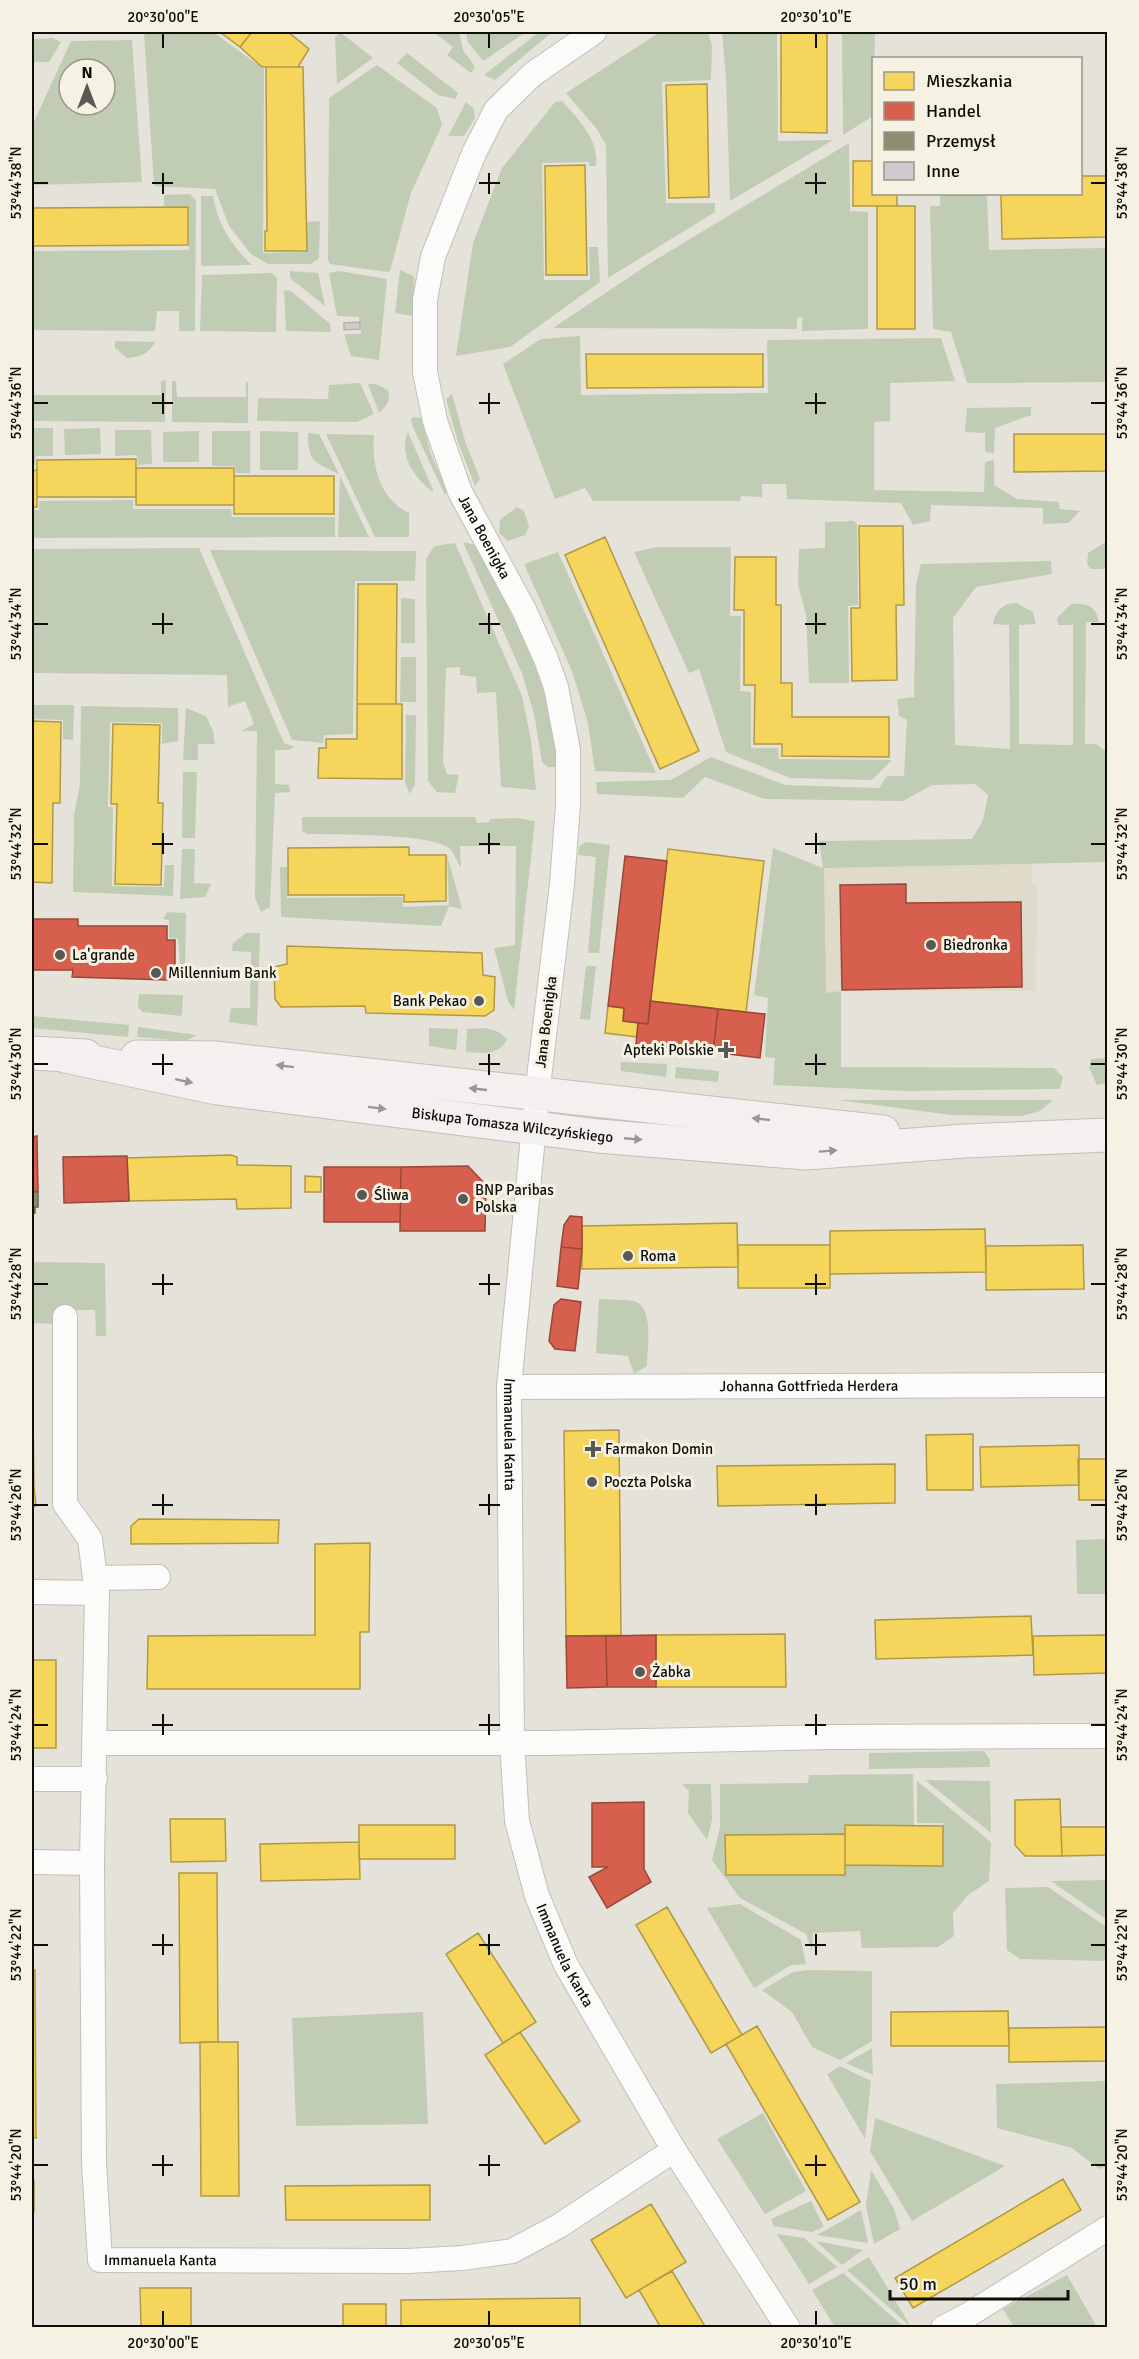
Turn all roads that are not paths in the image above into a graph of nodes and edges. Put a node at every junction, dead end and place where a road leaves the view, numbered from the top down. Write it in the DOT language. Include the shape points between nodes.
graph roads {
  1 [pos="594,32"];
  2 [pos="32,1053"];
  3 [pos="65,1056"];
  4 [pos="537,1095"];
  5 [pos="534,1128"];
  6 [pos="1107,1135"];
  7 [pos="965,1141"];
  8 [pos="65,1317"];
  9 [pos="1107,1385"];
  10 [pos="509,1387"];
  11 [pos="158,1577"];
  12 [pos="96,1586"];
  13 [pos="32,1592"];
  14 [pos="1107,1736"];
  15 [pos="512,1742"];
  16 [pos="96,1743"];
  17 [pos="32,1779"];
  18 [pos="95,1779"];
  19 [pos="32,1862"];
  20 [pos="92,1863"];
  21 [pos="674,2150"];
  22 [pos="1107,2228"];
  23 [pos="788,2328"];
  24 [pos="943,2328"];
  1 -- 4 [label="street, Jana Boenigka" via="533,74 496,110 474,153 433,257 425,300 424,372 435,421 460,492 546,659 556,687 568,750 562,884"];
  2 -- 3 [label="street, Biskupa Tomasza Wilczyńskiego"];
  4 -- 3 [label="street, Biskupa Tomasza Wilczyńskiego, one-way" via="215,1058"];
  3 -- 5 [label="street, Biskupa Tomasza Wilczyńskiego, one-way" via="217,1089"];
  4 -- 5 [label="street, Jana Boenigka"];
  7 -- 4 [label="street, Biskupa Tomasza Wilczyńskiego, one-way"];
  5 -- 7 [label="street, Biskupa Tomasza Wilczyńskiego, one-way" via="806,1153"];
  5 -- 10 [label="street, Immanuela Kanta"];
  6 -- 7 [label="street, Biskupa Tomasza Wilczyńskiego"];
  8 -- 12 [label="street, Immanuela Kanta" via="65,1504 90,1539"];
  9 -- 10 [label="street, Johanna Gottfrieda Herdera"];
  10 -- 15 [label="street, Immanuela Kanta"];
  11 -- 12 [label="street"];
  12 -- 13 [label="street"];
  12 -- 16 [label="street, Immanuela Kanta"];
  14 -- 15 [label="street"];
  15 -- 16 [label="street"];
  15 -- 21 [label="street, Immanuela Kanta" via="517,1821 537,1896 566,1965"];
  16 -- 18 [label="street, Immanuela Kanta"];
  17 -- 18 [label="street"];
  18 -- 20 [label="street, Immanuela Kanta"];
  19 -- 20 [label="street"];
  20 -- 21 [label="street, Immanuela Kanta" via="94,2163 100,2259 408,2261 512,2251 559,2226"];
  21 -- 23 [label="street, Immanuela Kanta"];
  22 -- 24 [label="street"];
}
